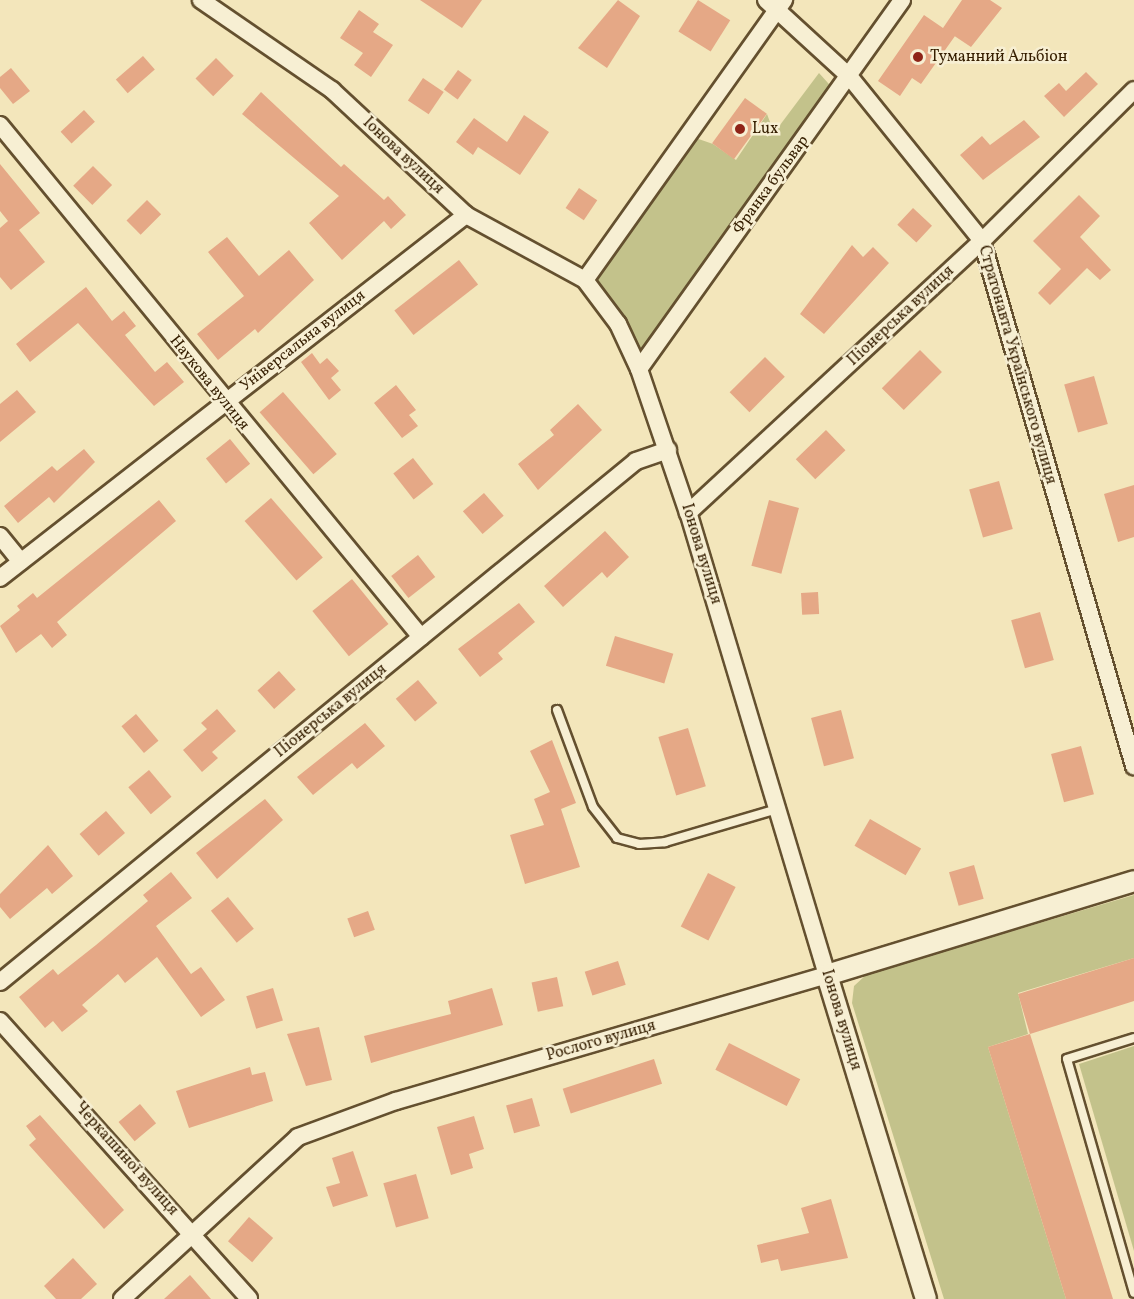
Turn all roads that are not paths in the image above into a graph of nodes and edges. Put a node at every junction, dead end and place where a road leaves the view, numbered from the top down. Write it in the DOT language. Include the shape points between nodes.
graph roads {
  1 [pos="201,0"];
  2 [pos="902,0"];
  3 [pos="776,3"];
  4 [pos="849,76"];
  5 [pos="1134,90"];
  6 [pos="0,125"];
  7 [pos="466,215"];
  8 [pos="982,241"];
  9 [pos="585,280"];
  10 [pos="639,369"];
  11 [pos="224,402"];
  12 [pos="668,450"];
  13 [pos="688,513"];
  14 [pos="0,536"];
  15 [pos="21,562"];
  16 [pos="0,578"];
  17 [pos="421,637"];
  18 [pos="557,710"];
  19 [pos="1134,765"];
  20 [pos="777,809"];
  21 [pos="1134,881"];
  22 [pos="827,975"];
  23 [pos="0,982"];
  24 [pos="0,1022"];
  25 [pos="1134,1038"];
  26 [pos="192,1233"];
  27 [pos="1134,1293"];
  28 [pos="122,1299"];
  29 [pos="249,1299"];
  30 [pos="926,1299"];
  1 -- 7 [label="street, Іонова вулиця" via="332,90"];
  2 -- 4 [label="street, Франка бульвар"];
  3 -- 4 [label="street, Стратонавта Українського вулиця"];
  3 -- 9 [label="street"];
  4 -- 8 [label="street, Стратонавта Українського вулиця"];
  4 -- 10 [label="street, Франка бульвар"];
  5 -- 8 [label="street, Піонерська вулиця"];
  6 -- 11 [label="street, Наукова вулиця"];
  7 -- 9 [label="street, Іонова вулиця"];
  7 -- 11 [label="street, Універсальна вулиця"];
  8 -- 13 [label="street, Піонерська вулиця"];
  8 -- 19 [label="street, Стратонавта Українського вулиця"];
  9 -- 10 [label="street, Іонова вулиця" via="618,324"];
  10 -- 12 [label="street, Іонова вулиця"];
  11 -- 15 [label="street, Універсальна вулиця"];
  11 -- 17 [label="street, Наукова вулиця"];
  12 -- 13 [label="street, Іонова вулиця"];
  12 -- 17 [label="street, Піонерська вулиця" via="636,461"];
  13 -- 20 [label="street, Іонова вулиця"];
  14 -- 15 [label="street"];
  15 -- 16 [label="street, Універсальна вулиця"];
  17 -- 23 [label="street, Піонерська вулиця"];
  18 -- 20 [label="lane" via="593,807 617,838 639,844 665,842"];
  20 -- 22 [label="street, Іонова вулиця"];
  21 -- 22 [label="street, Рослого вулиця"];
  22 -- 26 [label="street, Рослого вулиця" via="396,1101 298,1137"];
  22 -- 30 [label="street, Іонова вулиця"];
  24 -- 26 [label="street, Черкашиної вулиця"];
  25 -- 27 [label="lane" via="1067,1059"];
  26 -- 28 [label="street, Рослого вулиця"];
  26 -- 29 [label="street, Черкашиної вулиця"];
}
